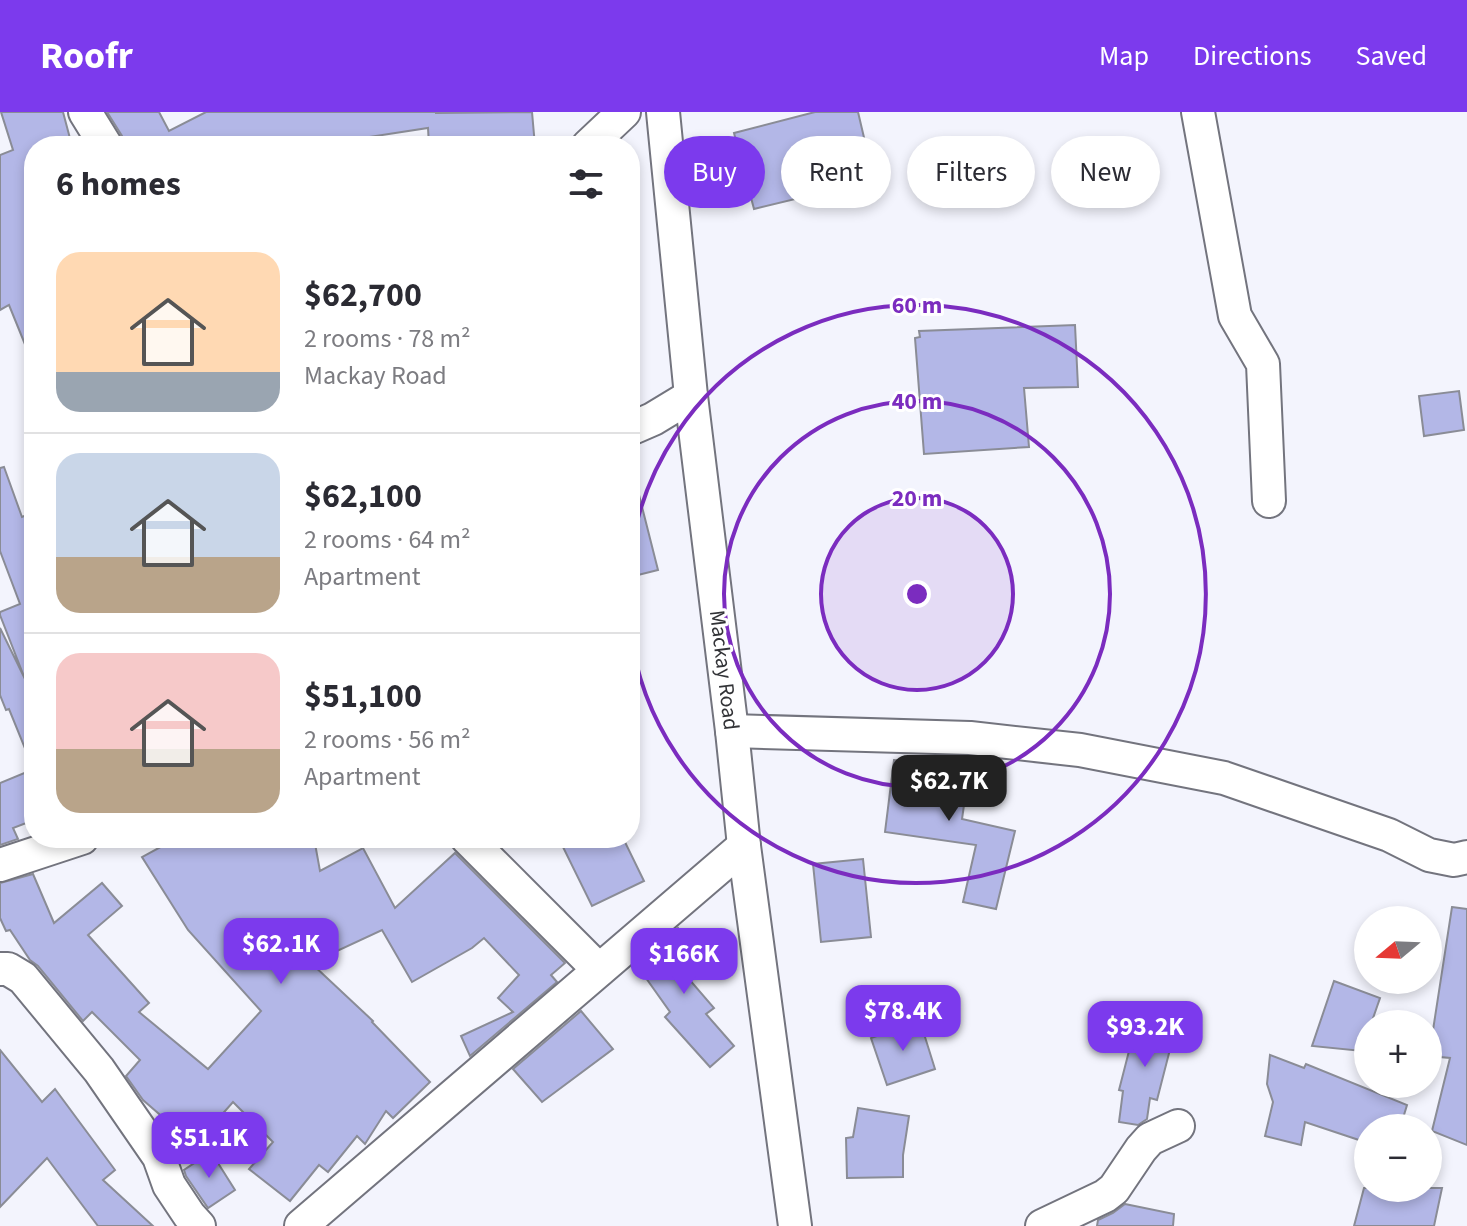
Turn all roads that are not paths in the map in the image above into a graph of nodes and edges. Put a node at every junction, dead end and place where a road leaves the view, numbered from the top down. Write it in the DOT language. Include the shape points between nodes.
graph roads {
  1 [pos="85,112"];
  2 [pos="624,112"];
  3 [pos="663,112"];
  4 [pos="1198,112"];
  5 [pos="100,136"];
  6 [pos="599,136"];
  7 [pos="691,396"];
  8 [pos="640,425"];
  9 [pos="1269,501"];
  10 [pos="732,731"];
  11 [pos="744,846"];
  12 [pos="52,848"];
  13 [pos="477,848"];
  14 [pos="1467,857"];
  15 [pos="0,865"];
  16 [pos="0,969"];
  17 [pos="599,970"];
  18 [pos="1178,1126"];
  19 [pos="199,1226"];
  20 [pos="301,1226"];
  21 [pos="795,1226"];
  22 [pos="1042,1226"];
  1 -- 5 [label="street"];
  2 -- 6 [label="street"];
  3 -- 7 [label="street, Mackay Road"];
  4 -- 9 [label="street" via="1235,316 1263,364"];
  7 -- 8 [label="street"];
  7 -- 10 [label="street, Mackay Road"];
  10 -- 11 [label="street, Mackay Road"];
  10 -- 14 [label="street" via="970,738 1080,750 1224,778 1389,835 1429,855"];
  11 -- 17 [label="street"];
  11 -- 21 [label="street, Mackay Road"];
  12 -- 15 [label="street"];
  13 -- 17 [label="street"];
  16 -- 19 [label="street" via="23,978 99,1070"];
  17 -- 20 [label="street"];
  18 -- 22 [label="street" via="1150,1139 1105,1196"];
}
